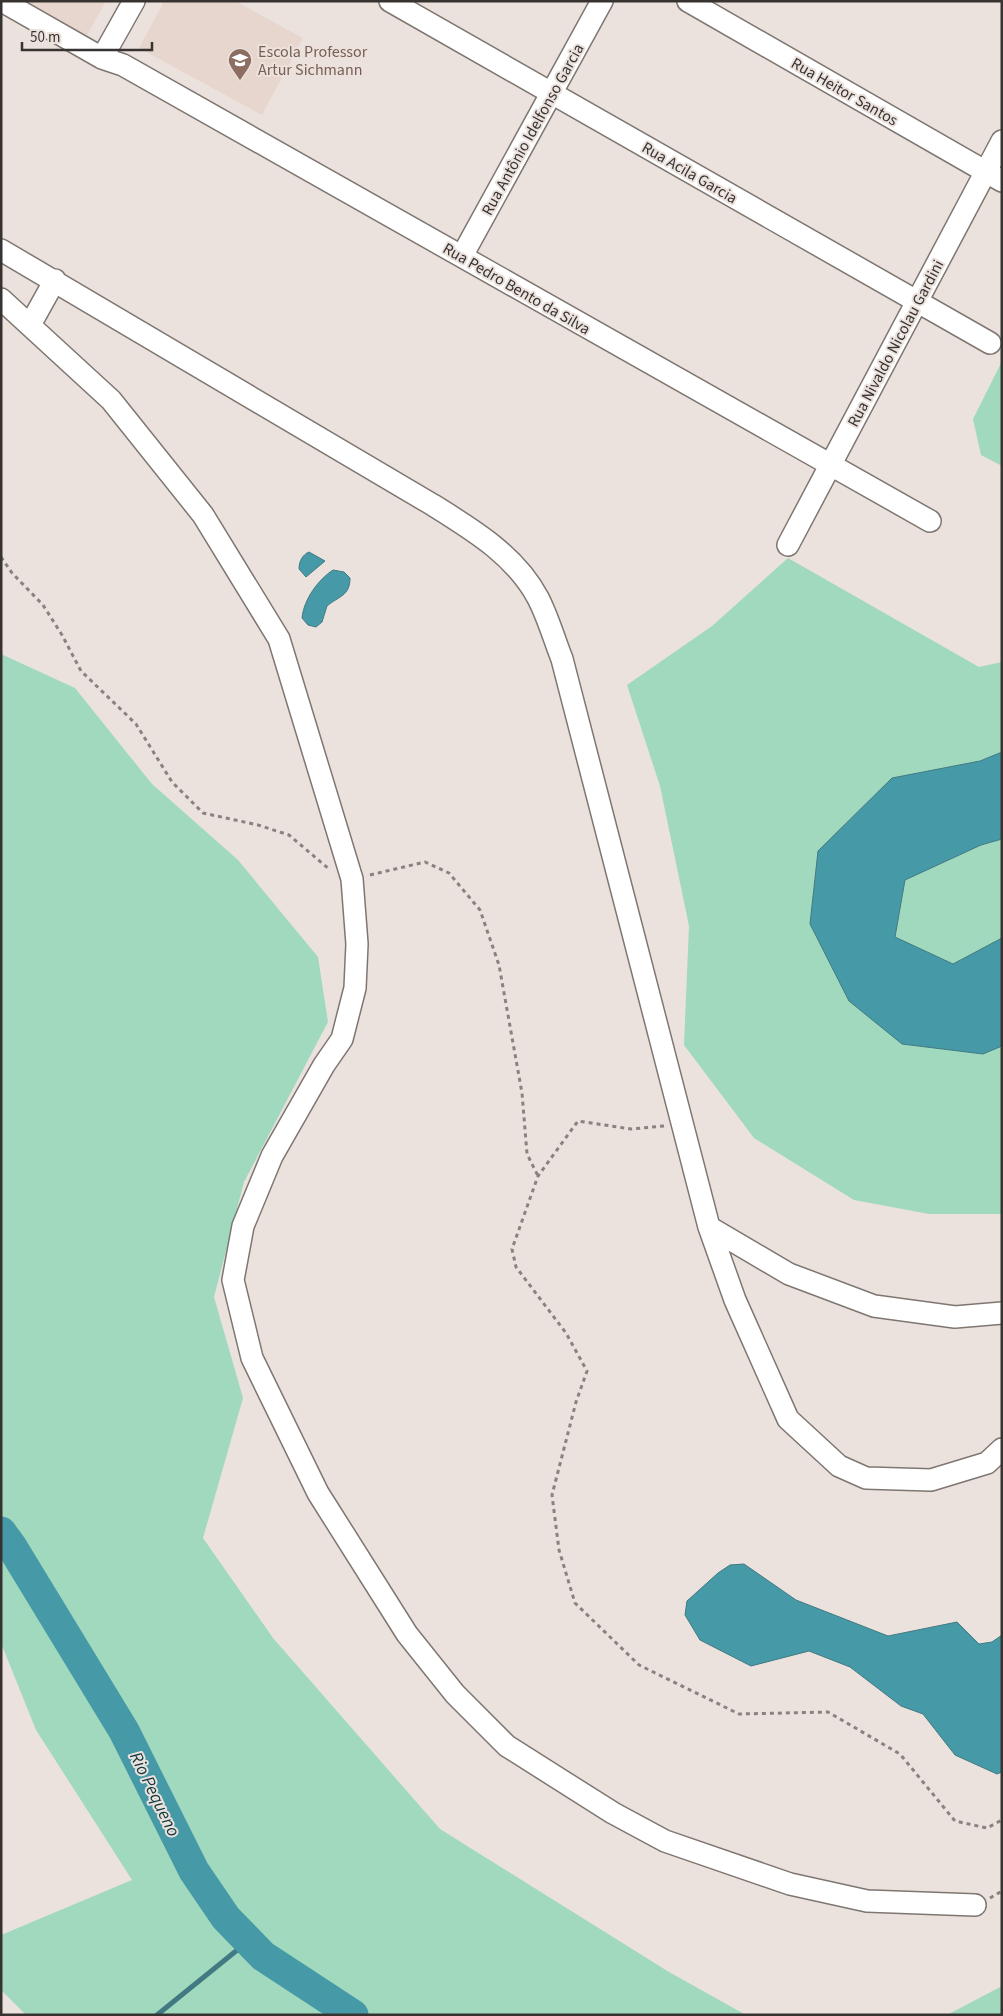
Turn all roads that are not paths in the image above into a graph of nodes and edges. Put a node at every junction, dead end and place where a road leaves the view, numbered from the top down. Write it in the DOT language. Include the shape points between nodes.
graph roads {
  1 [pos="2,1"];
  2 [pos="134,1"];
  3 [pos="390,1"];
  4 [pos="602,1"];
  5 [pos="688,1"];
  6 [pos="102,58"];
  7 [pos="551,93"];
  8 [pos="1002,141"];
  9 [pos="994,176"];
  10 [pos="1,250"];
  11 [pos="462,256"];
  12 [pos="55,280"];
  13 [pos="1,299"];
  14 [pos="917,301"];
  15 [pos="30,325"];
  16 [pos="990,343"];
  17 [pos="830,465"];
  18 [pos="930,521"];
  19 [pos="788,545"];
  20 [pos="709,1226"];
  21 [pos="1002,1313"];
  22 [pos="1002,1449"];
  23 [pos="975,1905"];
  1 -- 6 [label="street, Rua Pedro Bento da Silva"];
  2 -- 6 [label="street"];
  3 -- 7 [label="street, Rua Acila Garcia"];
  4 -- 7 [label="street, Rua Antônio Idelfonso Garcia"];
  5 -- 9 [label="street, Rua Heitor Santos"];
  6 -- 11 [label="street, Rua Pedro Bento da Silva" via="123,65"];
  7 -- 11 [label="street, Rua Antônio Idelfonso Garcia"];
  7 -- 14 [label="street, Rua Acila Garcia"];
  8 -- 9 [label="street, Rua Nivaldo Nicolau Gardini"];
  9 -- 14 [label="street, Rua Nivaldo Nicolau Gardini"];
  10 -- 12 [label="street"];
  11 -- 17 [label="street, Rua Pedro Bento da Silva"];
  12 -- 15 [label="street"];
  12 -- 20 [label="street" via="486,538 518,570 538,598 562,659"];
  13 -- 15 [label="street"];
  14 -- 16 [label="street, Rua Acila Garcia"];
  14 -- 17 [label="street, Rua Nivaldo Nicolau Gardini"];
  15 -- 23 [label="street" via="111,400 197,507 279,639 352,879 357,944 355,988 342,1040 272,1156 243,1226 233,1280 252,1358 318,1493 407,1634 455,1694 507,1746 613,1813 665,1841 790,1884 867,1901"];
  17 -- 18 [label="street, Rua Pedro Bento da Silva"];
  17 -- 19 [label="street, Rua Nivaldo Nicolau Gardini"];
  20 -- 21 [label="street" via="789,1274 874,1306 955,1318"];
  20 -- 22 [label="street" via="735,1300 788,1419 839,1466 866,1478 931,1480 987,1463"];
}
